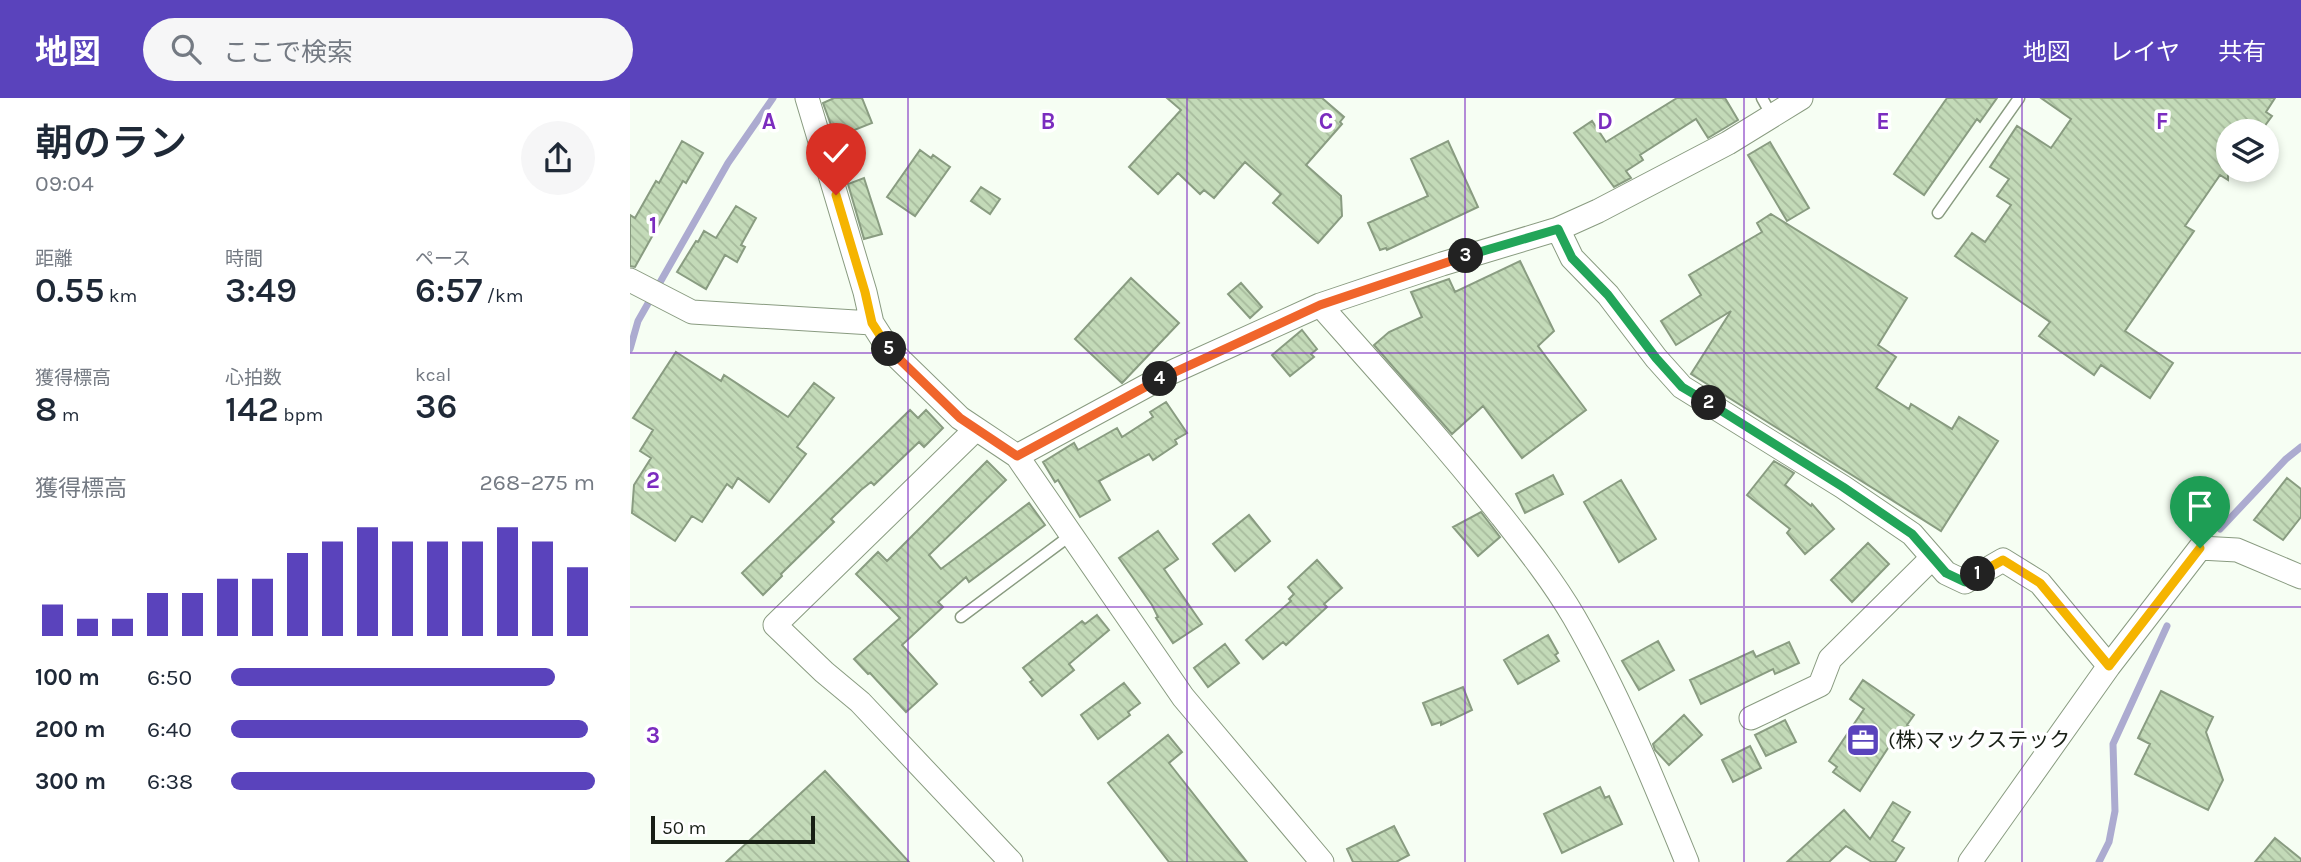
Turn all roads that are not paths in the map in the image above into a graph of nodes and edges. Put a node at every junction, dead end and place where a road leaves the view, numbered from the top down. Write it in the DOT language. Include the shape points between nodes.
graph roads {
  1 [pos="807,98"];
  2 [pos="1801,98"];
  3 [pos="2019,98"];
  4 [pos="1767,107"];
  5 [pos="1938,213"];
  6 [pos="1558,229"];
  7 [pos="646,289"];
  8 [pos="1320,305"];
  9 [pos="872,323"];
  10 [pos="975,430"];
  11 [pos="1017,456"];
  12 [pos="1071,535"];
  13 [pos="1932,558"];
  14 [pos="2301,577"];
  15 [pos="961,617"];
  16 [pos="2109,666"];
  17 [pos="1751,718"];
  18 [pos="1010,862"];
  19 [pos="1322,862"];
  20 [pos="1687,862"];
  21 [pos="1970,862"];
  1 -- 9 [label="street"];
  2 -- 4 [label="street"];
  3 -- 5 [label="lane"];
  4 -- 6 [label="street" via="1716,149"];
  6 -- 8 [label="street"];
  6 -- 13 [label="street" via="1572,258 1682,387 1912,534"];
  7 -- 9 [label="street" via="692,312"];
  8 -- 11 [label="street" via="1172,372"];
  8 -- 20 [label="street" via="1469,474 1573,615 1618,699"];
  9 -- 10 [label="street" via="888,348"];
  10 -- 11 [label="street"];
  10 -- 18 [label="street" via="775,625 860,702"];
  11 -- 12 [label="street"];
  12 -- 15 [label="lane"];
  12 -- 19 [label="street" via="1183,697"];
  13 -- 16 [label="street" via="1946,573 1965,582 2003,560 2040,583"];
  13 -- 17 [label="street" via="1830,659 1820,685"];
  14 -- 16 [label="street" via="2237,550 2200,548"];
  16 -- 21 [label="street"];
}
